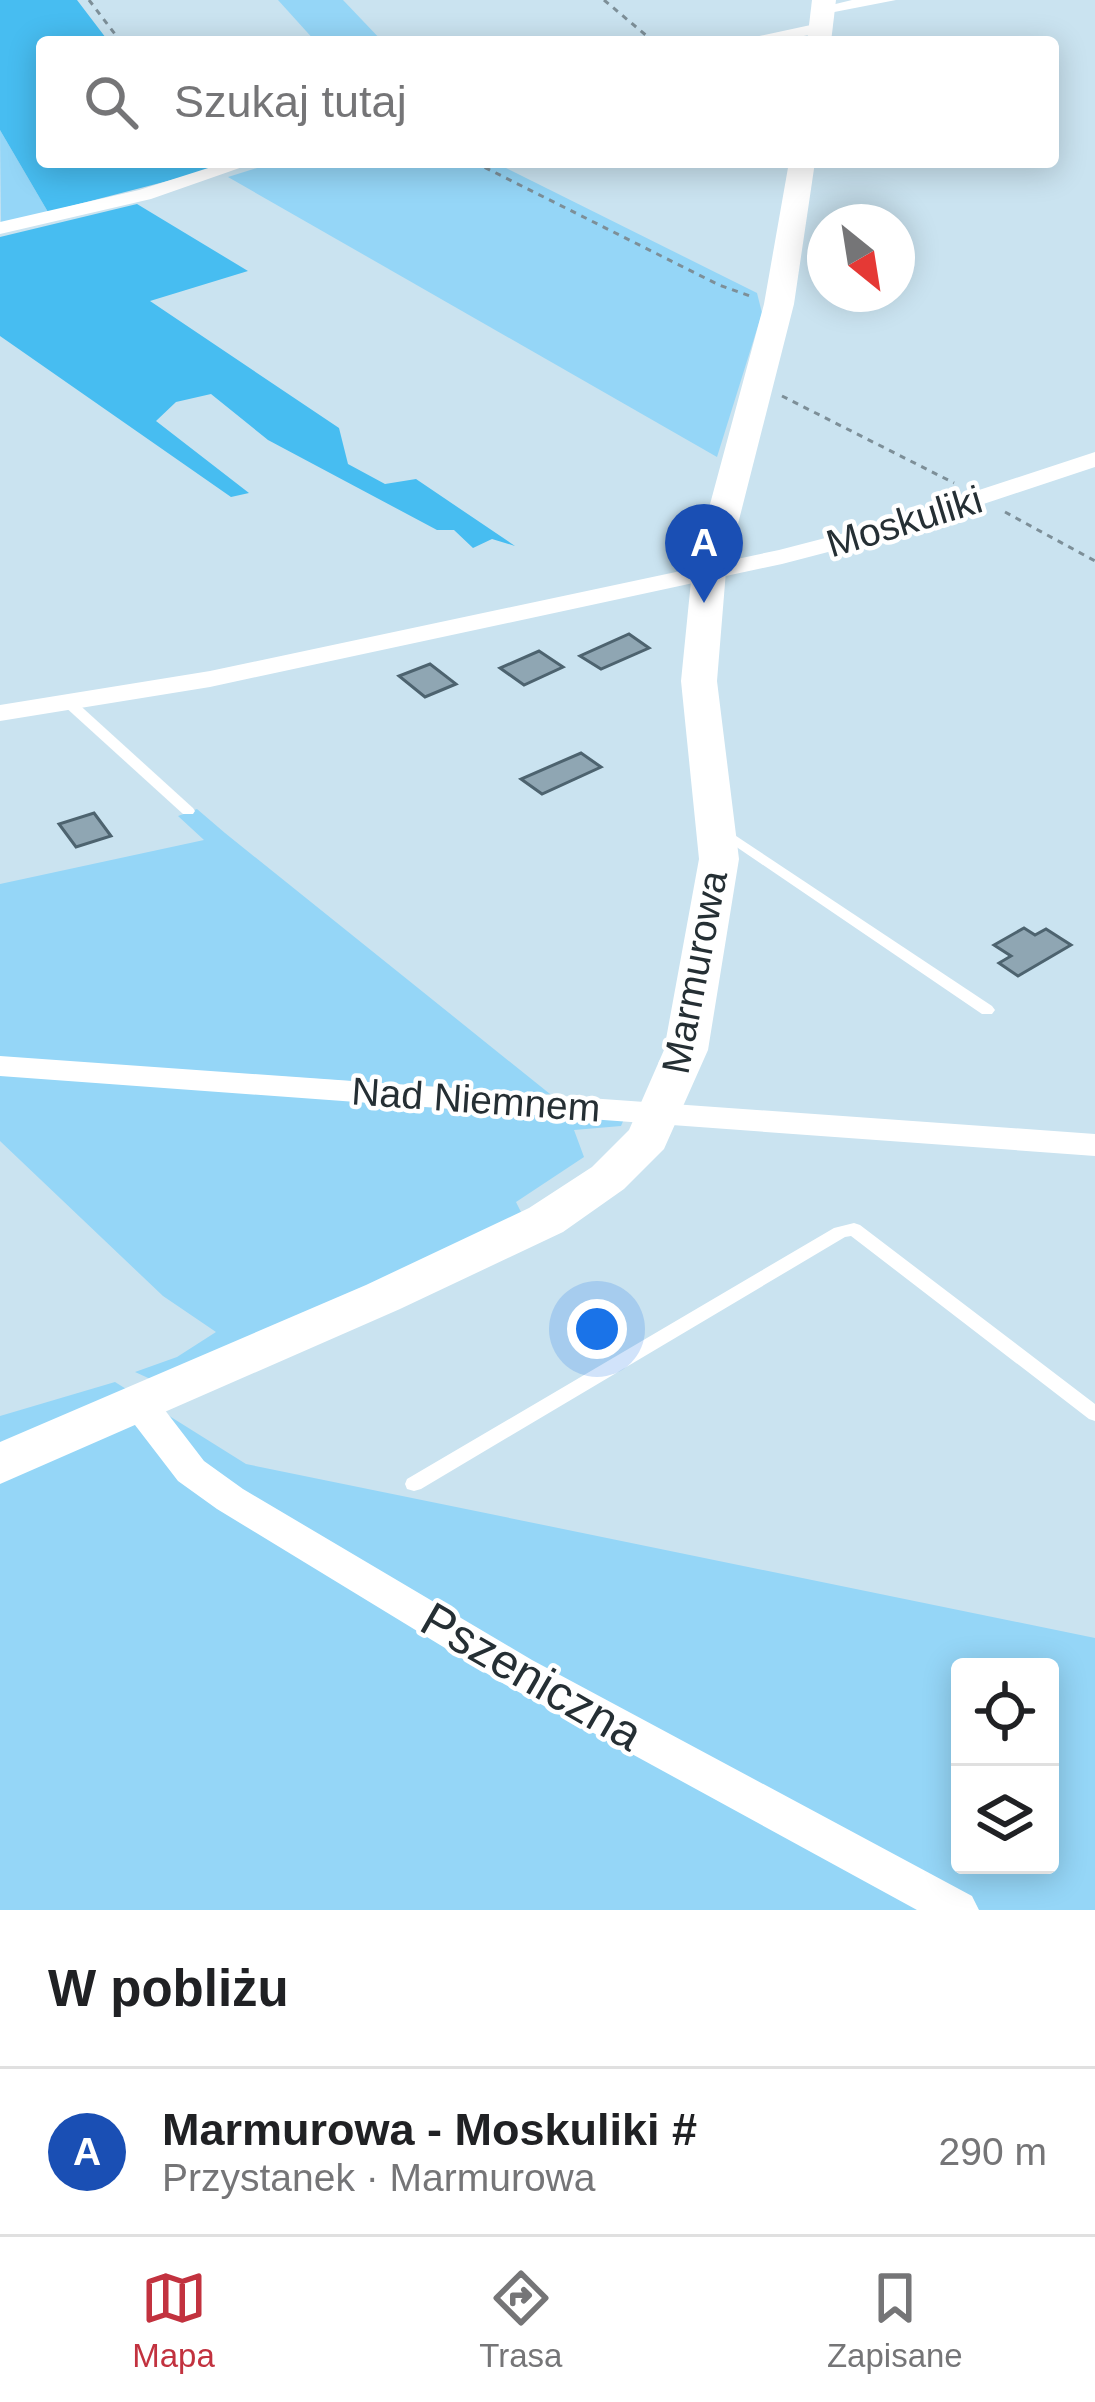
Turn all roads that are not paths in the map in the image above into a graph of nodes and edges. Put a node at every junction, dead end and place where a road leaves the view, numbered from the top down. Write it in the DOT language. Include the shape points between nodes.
graph roads {
  1 [pos="887,0"];
  2 [pos="822,20"];
  3 [pos="762,36"];
  4 [pos="228,168"];
  5 [pos="801,168"];
  6 [pos="0,228"];
  7 [pos="1095,459"];
  8 [pos="709,571"];
  9 [pos="68,702"];
  10 [pos="0,712"];
  11 [pos="188,811"];
  12 [pos="715,826"];
  13 [pos="987,1010"];
  14 [pos="0,1066"];
  15 [pos="663,1113"];
  16 [pos="1095,1145"];
  17 [pos="138,1402"];
  18 [pos="1095,1414"];
  19 [pos="0,1463"];
  20 [pos="413,1484"];
  21 [pos="956,1910"];
  1 -- 2 [label="street"];
  2 -- 3 [label="street"];
  4 -- 6 [label="street"];
  5 -- 8 [label="street, Marmurowa" via="778,304"];
  7 -- 8 [label="street, Moskuliki" via="868,535"];
  8 -- 9 [label="street, Moskuliki" via="211,679"];
  8 -- 12 [label="street, Marmurowa" via="699,681"];
  9 -- 10 [label="street, Moskuliki"];
  9 -- 11 [label="lane"];
  12 -- 13 [label="lane"];
  12 -- 15 [label="street, Marmurowa" via="719,859 703,967"];
  14 -- 15 [label="street, Nad Niemnem"];
  15 -- 16 [label="street, Nad Niemnem"];
  15 -- 17 [label="street, Marmurowa" via="608,1178 546,1220"];
  17 -- 19 [label="street, Marmurowa"];
  17 -- 21 [label="street, Pszeniczna" via="191,1471 230,1499 518,1672"];
  18 -- 20 [label="lane" via="854,1229"];
}
